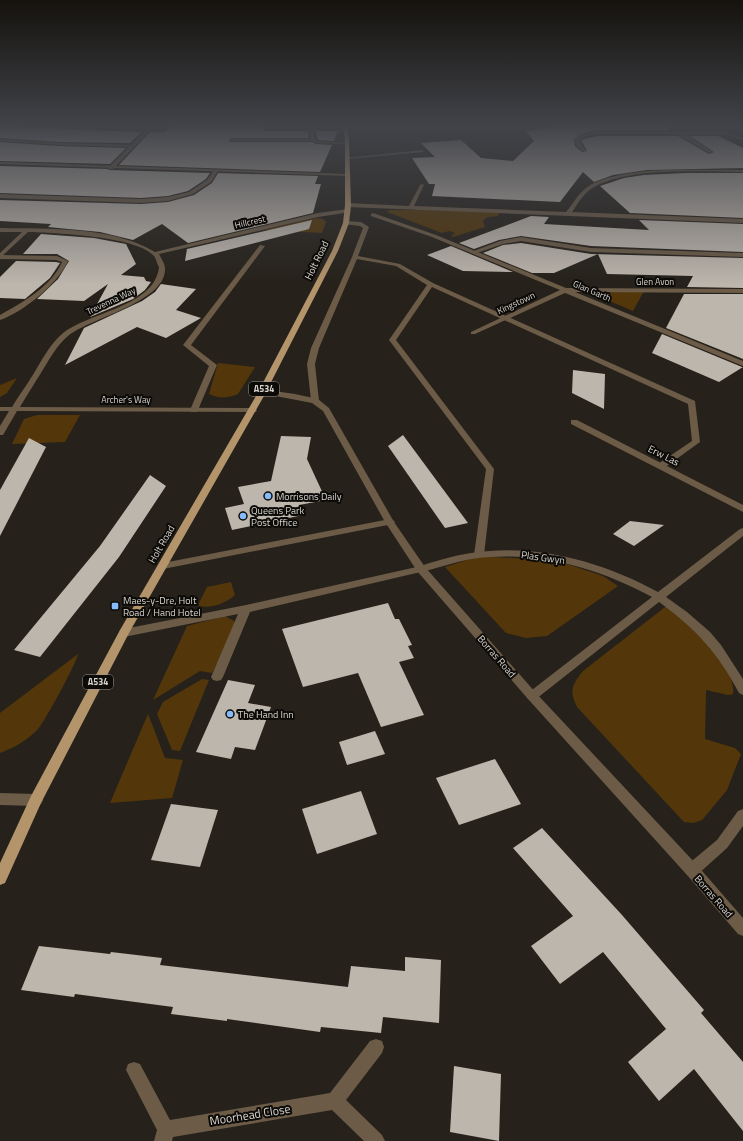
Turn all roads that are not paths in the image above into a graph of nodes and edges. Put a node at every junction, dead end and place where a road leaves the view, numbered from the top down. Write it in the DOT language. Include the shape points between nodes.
graph roads {
  1 [pos="210,179"];
  2 [pos="348,179"];
  3 [pos="612,179"];
  4 [pos="422,185"];
  5 [pos="0,196"];
  6 [pos="411,207"];
  7 [pos="348,208"];
  8 [pos="567,215"];
  9 [pos="373,216"];
  10 [pos="743,221"];
  11 [pos="346,223"];
  12 [pos="0,230"];
  13 [pos="26,231"];
  14 [pos="262,246"];
  15 [pos="474,252"];
  16 [pos="157,253"];
  17 [pos="743,255"];
  18 [pos="0,257"];
  19 [pos="355,257"];
  20 [pos="431,284"];
  21 [pos="566,290"];
  22 [pos="743,291"];
  23 [pos="0,318"];
  24 [pos="505,318"];
  25 [pos="473,333"];
  26 [pos="743,364"];
  27 [pos="263,391"];
  28 [pos="315,401"];
  29 [pos="0,409"];
  30 [pos="14,409"];
  31 [pos="194,410"];
  32 [pos="253,410"];
  33 [pos="574,422"];
  34 [pos="0,433"];
  35 [pos="661,466"];
  36 [pos="743,508"];
  37 [pos="390,522"];
  38 [pos="743,531"];
  39 [pos="479,555"];
  40 [pos="163,566"];
  41 [pos="421,569"];
  42 [pos="659,597"];
  43 [pos="246,609"];
  44 [pos="124,633"];
  45 [pos="217,677"];
  46 [pos="743,690"];
  47 [pos="532,696"];
  48 [pos="0,799"];
  49 [pos="36,800"];
  50 [pos="743,815"];
  51 [pos="692,870"];
  52 [pos="0,878"];
  53 [pos="743,929"];
  54 [pos="376,1048"];
  55 [pos="134,1070"];
  56 [pos="335,1101"];
  57 [pos="164,1135"];
  58 [pos="376,1141"];
  1 -- 5 [label="street" via="191,193 168,199 141,201"];
  2 -- 7 [label="main road, Holt Road / A534"];
  3 -- 8 [label="street" via="589,187"];
  4 -- 6 [label="street"];
  6 -- 7 [label="street, Hillcrest"];
  6 -- 8 [label="street, Hillcrest"];
  7 -- 11 [label="main road, Holt Road / A534"];
  7 -- 16 [label="street, Hillcrest"];
  8 -- 10 [label="street, Hillcrest"];
  9 -- 15 [label="street, Glan Garth"];
  11 -- 19 [label="street" via="366,227"];
  11 -- 27 [label="main road, Holt Road / A534" via="335,252"];
  12 -- 13 [label="street"];
  13 -- 16 [label="street" via="116,238 131,241"];
  13 -- 18 [label="street"];
  14 -- 31 [label="street" via="187,344 213,365"];
  15 -- 17 [label="street" via="521,239 592,250"];
  15 -- 21 [label="street, Glan Garth"];
  16 -- 30 [label="street, Trevenna Way" via="162,263 162,273 146,294 66,334 54,347"];
  18 -- 23 [label="street" via="57,258 65,261 49,285"];
  19 -- 20 [label="street" via="398,265"];
  19 -- 28 [label="street" via="315,348 311,364"];
  20 -- 24 [label="street"];
  20 -- 39 [label="street" via="392,340 490,469"];
  21 -- 22 [label="street, Glen Avon"];
  21 -- 24 [label="street, Kingstown"];
  21 -- 26 [label="street, Glan Garth"];
  24 -- 25 [label="street, Kingstown"];
  24 -- 35 [label="street" via="692,403 696,442"];
  27 -- 28 [label="street"];
  27 -- 32 [label="main road, Holt Road / A534"];
  28 -- 37 [label="street, Borras Road" via="326,410"];
  29 -- 30 [label="street, Archer's Way"];
  30 -- 31 [label="street, Archer's Way"];
  30 -- 34 [label="street"];
  31 -- 32 [label="street, Archer's Way"];
  32 -- 40 [label="main road, Holt Road / A534"];
  33 -- 35 [label="street, Erw Las"];
  35 -- 36 [label="street, Erw Las"];
  37 -- 40 [label="street"];
  37 -- 41 [label="street, Borras Road"];
  38 -- 42 [label="street"];
  39 -- 41 [label="street, Plas Gwyn" via="449,560"];
  39 -- 42 [label="street, Plas Gwyn" via="519,554 560,558 606,571"];
  40 -- 44 [label="main road, Holt Road / A534"];
  41 -- 43 [label="street, Plas Gwyn"];
  41 -- 47 [label="street, Borras Road"];
  42 -- 46 [label="street, Plas Gwyn" via="706,635 732,669"];
  42 -- 47 [label="street"];
  43 -- 44 [label="street, Plas Gwyn"];
  43 -- 45 [label="street"];
  44 -- 49 [label="main road, Holt Road / A534"];
  47 -- 51 [label="street, Borras Road"];
  48 -- 49 [label="street"];
  49 -- 52 [label="main road, Holt Road / A534"];
  50 -- 51 [label="street" via="722,844"];
  51 -- 53 [label="street, Borras Road"];
  54 -- 56 [label="street"];
  55 -- 57 [label="street, Moorhead Close"];
  56 -- 57 [label="street, Moorhead Close"];
  56 -- 58 [label="street"];
}
